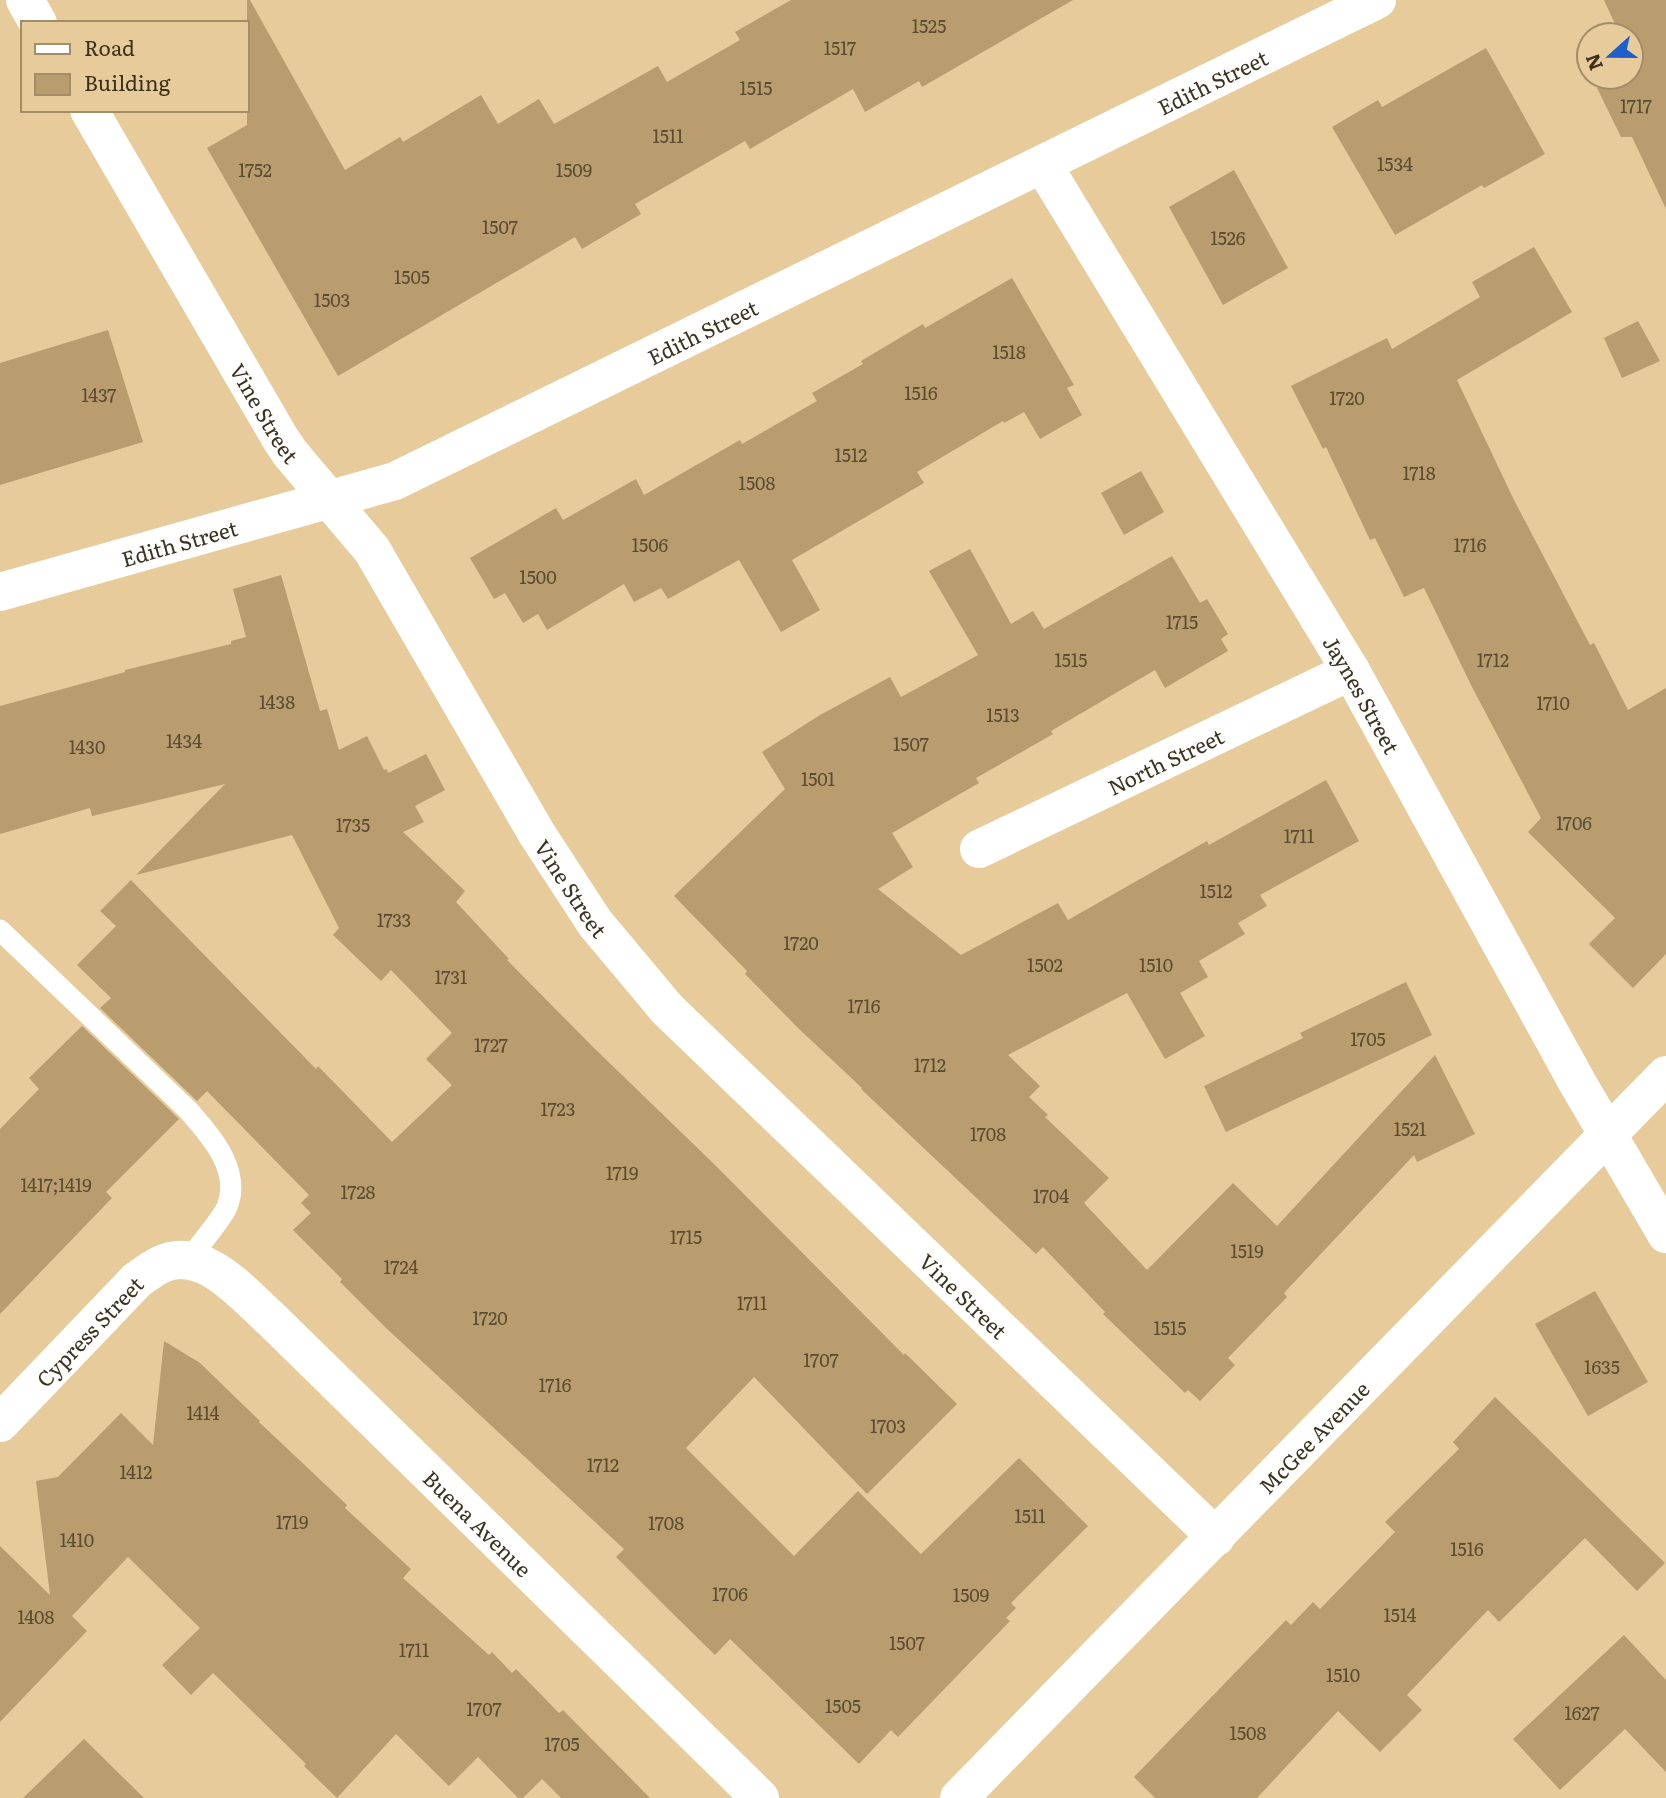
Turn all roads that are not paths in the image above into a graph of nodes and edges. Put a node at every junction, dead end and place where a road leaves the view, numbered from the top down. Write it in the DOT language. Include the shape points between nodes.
graph roads {
  1 [pos="25,0"];
  2 [pos="1377,0"];
  3 [pos="37,21"];
  4 [pos="90,112"];
  5 [pos="1043,164"];
  6 [pos="329,500"];
  7 [pos="0,592"];
  8 [pos="1351,671"];
  9 [pos="979,849"];
  10 [pos="0,930"];
  11 [pos="1666,1075"];
  12 [pos="1608,1136"];
  13 [pos="1666,1234"];
  14 [pos="188,1261"];
  15 [pos="0,1423"];
  16 [pos="1216,1537"];
  17 [pos="760,1798"];
  18 [pos="959,1798"];
  1 -- 3 [label="street"];
  2 -- 5 [label="street, Edith Street"];
  4 -- 6 [label="street, Vine Street" via="285,446"];
  5 -- 6 [label="street, Edith Street" via="395,481"];
  5 -- 8 [label="street, Jaynes Street"];
  6 -- 7 [label="street, Edith Street"];
  6 -- 16 [label="street, Vine Street" via="372,550 537,834 596,923 667,1009"];
  8 -- 9 [label="street, North Street"];
  8 -- 12 [label="street, Jaynes Street"];
  10 -- 14 [label="lane" via="215,1140 230,1178 227,1207"];
  11 -- 12 [label="street, McGee Avenue"];
  12 -- 13 [label="street, Jaynes Street"];
  12 -- 16 [label="street, McGee Avenue"];
  14 -- 15 [label="street, Cypress Street" via="162,1264 137,1280"];
  14 -- 17 [label="street, Buena Avenue" via="225,1278 270,1318"];
  16 -- 18 [label="street, McGee Avenue"];
}
